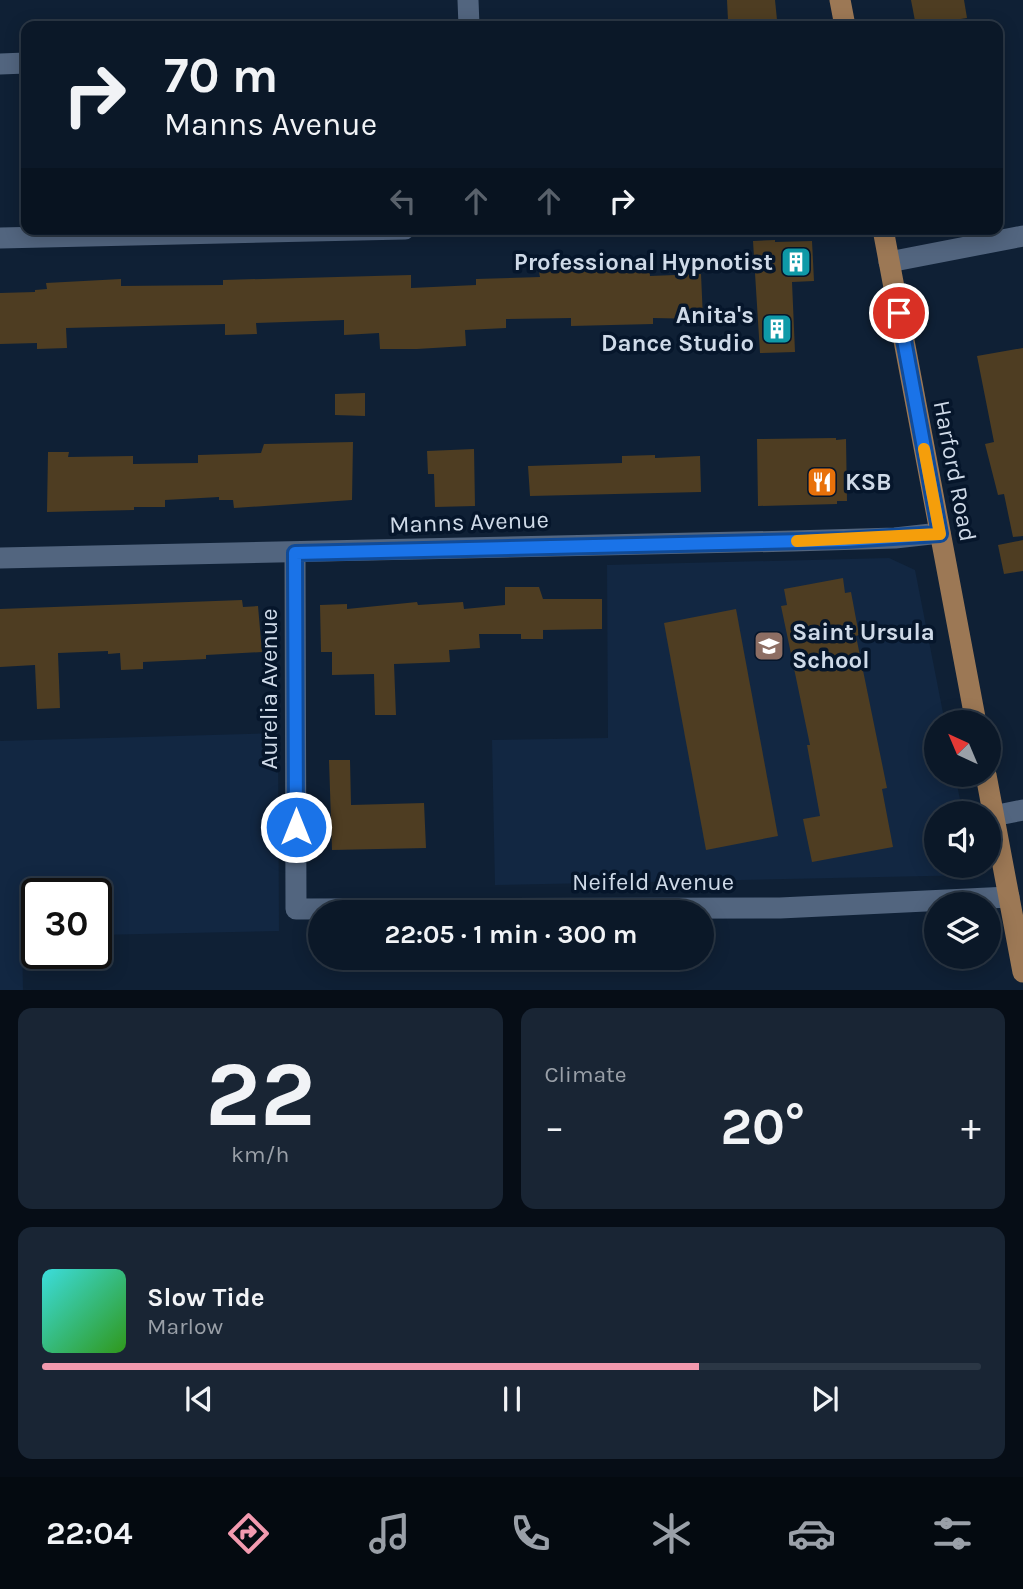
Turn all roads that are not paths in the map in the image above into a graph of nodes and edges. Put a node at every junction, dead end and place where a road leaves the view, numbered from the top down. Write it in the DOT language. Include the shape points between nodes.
graph roads {
  1 [pos="468,0"];
  2 [pos="840,0"];
  3 [pos="469,21"];
  4 [pos="844,21"];
  5 [pos="21,63"];
  6 [pos="0,64"];
  7 [pos="135,235"];
  8 [pos="884,235"];
  9 [pos="1023,236"];
  10 [pos="0,238"];
  11 [pos="889,262"];
  12 [pos="940,534"];
  13 [pos="295,553"];
  14 [pos="0,558"];
  15 [pos="974,710"];
  16 [pos="1023,810"];
  17 [pos="1001,814"];
  18 [pos="1001,856"];
  19 [pos="1009,897"];
  20 [pos="296,909"];
  21 [pos="1023,972"];
  1 -- 3 [label="street"];
  2 -- 4 [label="main road"];
  5 -- 6 [label="street"];
  7 -- 10 [label="street"];
  8 -- 11 [label="main road, Harford Road"];
  9 -- 11 [label="street"];
  11 -- 12 [label="main road, Harford Road"];
  12 -- 13 [label="street, Manns Avenue" via="858,540"];
  12 -- 15 [label="main road, Harford Road"];
  13 -- 14 [label="street, Manns Avenue"];
  13 -- 20 [label="street, Aurelia Avenue"];
  16 -- 17 [label="street"];
  18 -- 19 [label="main road"];
  19 -- 20 [label="street, Neifeld Avenue" via="780,908"];
  19 -- 21 [label="main road"];
}
